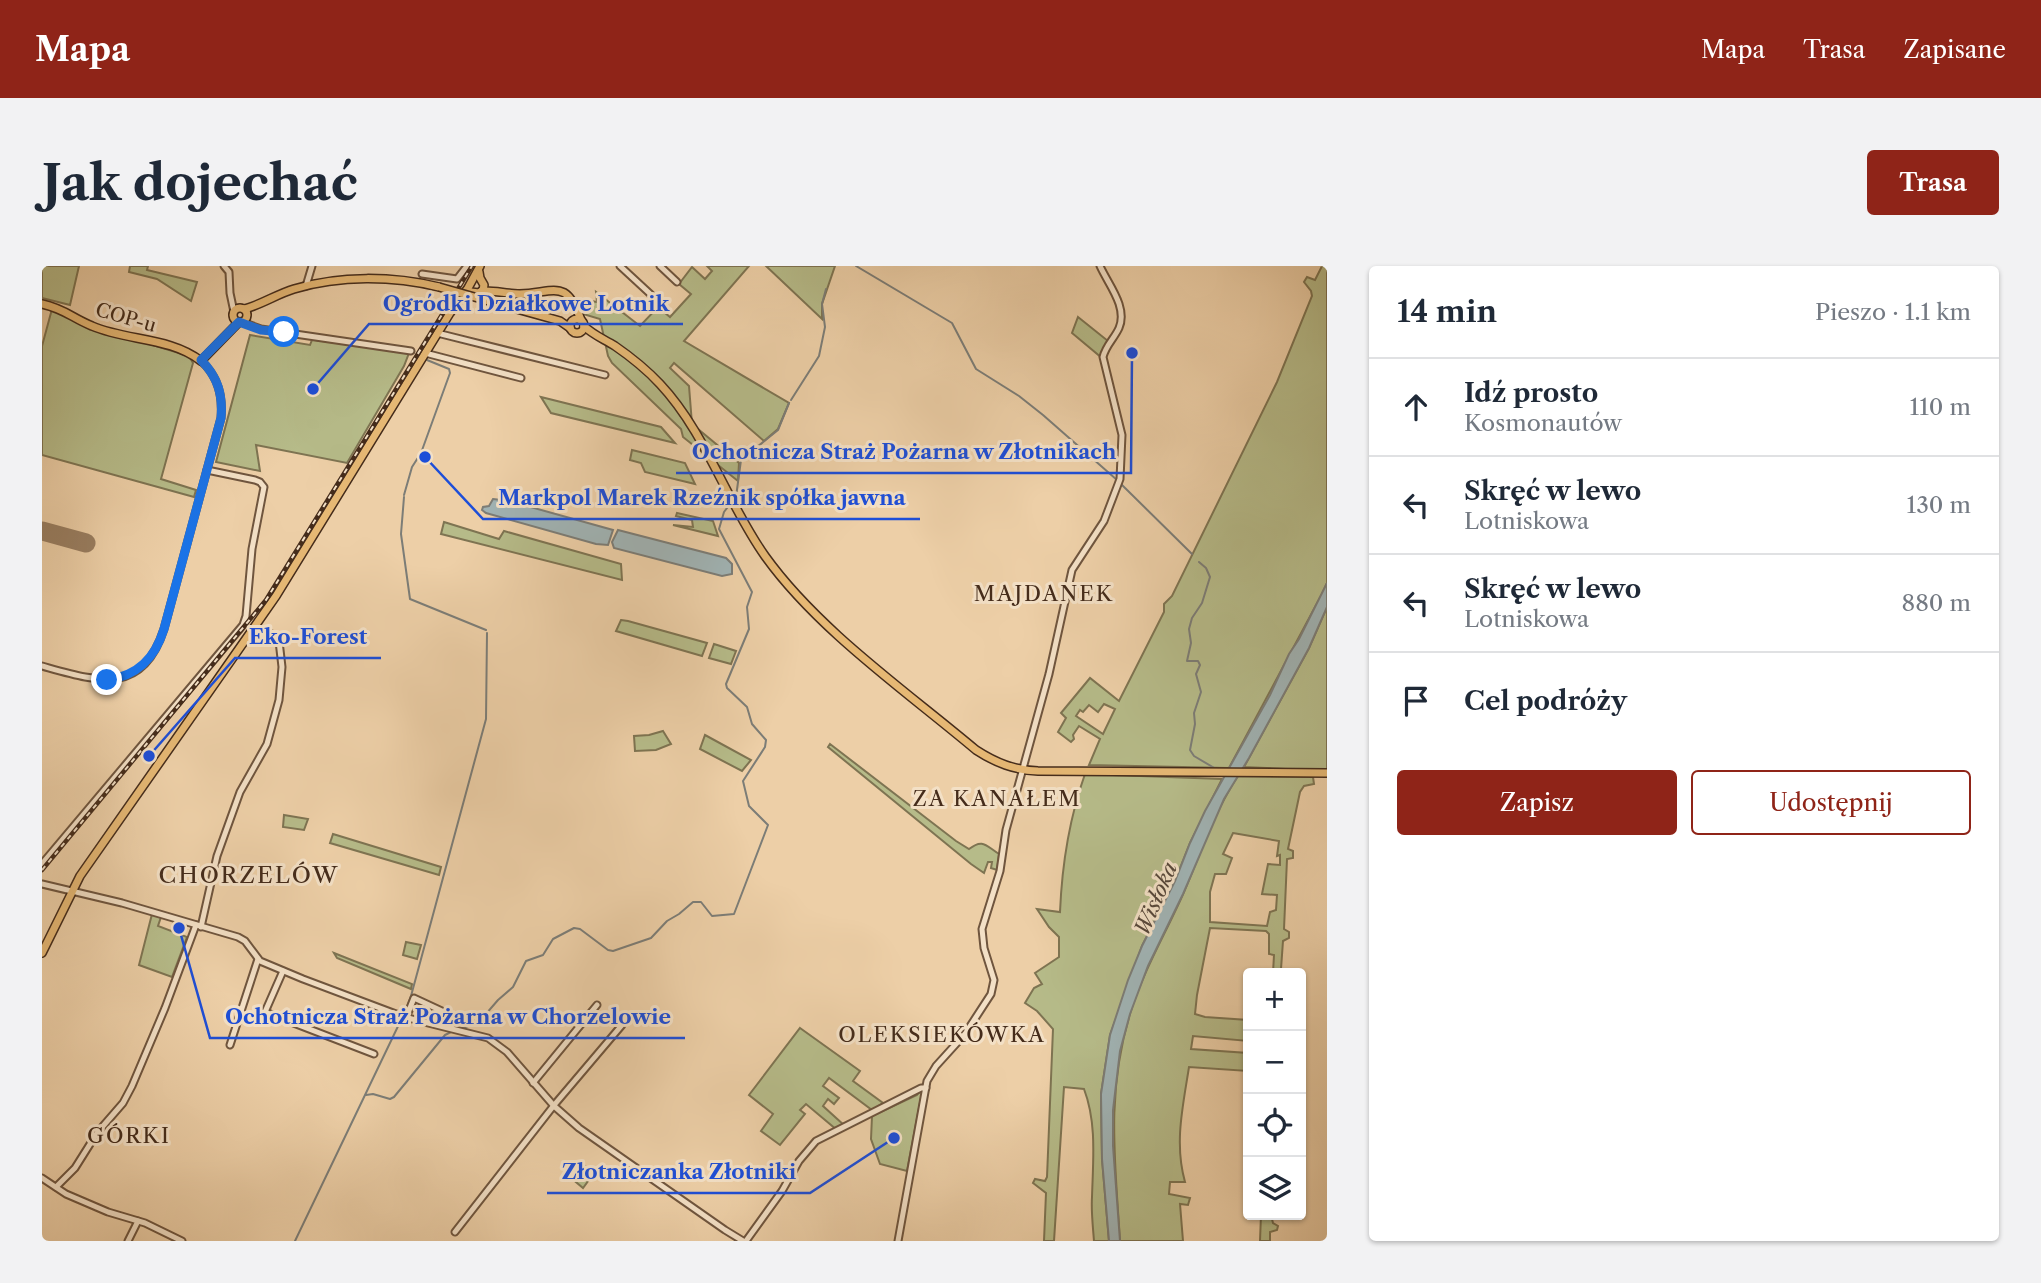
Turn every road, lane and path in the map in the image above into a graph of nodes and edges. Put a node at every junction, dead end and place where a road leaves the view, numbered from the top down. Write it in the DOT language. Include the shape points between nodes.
graph roads {
  1 [pos="224,266"];
  2 [pos="312,266"];
  3 [pos="467,266"];
  4 [pos="660,266"];
  5 [pos="1100,266"];
  6 [pos="480,267"];
  7 [pos="624,267"];
  8 [pos="422,274"];
  9 [pos="677,282"];
  10 [pos="310,285"];
  11 [pos="477,285"];
  12 [pos="659,302"];
  13 [pos="42,304"];
  14 [pos="241,315"];
  15 [pos="577,324"];
  16 [pos="438,332"];
  17 [pos="411,351"];
  18 [pos="425,353"];
  19 [pos="200,360"];
  20 [pos="605,375"];
  21 [pos="521,378"];
  22 [pos="207,470"];
  23 [pos="254,627"];
  24 [pos="42,666"];
  25 [pos="1022,770"];
  26 [pos="1327,774"];
  27 [pos="42,864"];
  28 [pos="42,884"];
  29 [pos="71,891"];
  30 [pos="198,926"];
  31 [pos="42,953"];
  32 [pos="258,959"];
  33 [pos="283,971"];
  34 [pos="597,1005"];
  35 [pos="442,1011"];
  36 [pos="407,1018"];
  37 [pos="622,1025"];
  38 [pos="230,1045"];
  39 [pos="374,1054"];
  40 [pos="533,1083"];
  41 [pos="926,1088"];
  42 [pos="554,1106"];
  43 [pos="42,1178"];
  44 [pos="56,1187"];
  45 [pos="138,1220"];
  46 [pos="455,1233"];
  47 [pos="128,1241"];
  48 [pos="182,1241"];
  49 [pos="745,1241"];
  50 [pos="898,1241"];
  1 -- 14 [label="street" via="229,272 232,301"];
  2 -- 10 [label="street"];
  3 -- 8 [label="street" via="459,278"];
  4 -- 9 [label="street"];
  5 -- 25 [label="street" via="1121,314 1104,357 1122,435 1120,479 1104,521 1072,570"];
  6 -- 11 [label="main road"];
  7 -- 12 [label="street"];
  10 -- 14 [label="main road" via="281,293"];
  10 -- 15 [label="main road, bridge" via="387,279 439,287"];
  11 -- 15 [label="main road" via="513,294 559,290 572,298"];
  11 -- 16 [label="main road" via="463,295"];
  13 -- 19 [label="main road, COP-u" via="93,327 178,348"];
  14 -- 17 [label="street" via="261,330"];
  14 -- 19 [label="main road"];
  15 -- 25 [label="main road" via="631,358 660,384 692,427 758,545 816,614 976,750 1001,765"];
  16 -- 18 [label="main road"];
  16 -- 20 [label="street"];
  18 -- 21 [label="street"];
  18 -- 23 [label="main road"];
  19 -- 22 [label="street" via="216,381 222,404"];
  22 -- 24 [label="street" via="164,629 149,659 130,674 107,680"];
  22 -- 27 [label="street" via="255,480 264,487 244,622"];
  23 -- 29 [label="main road"];
  23 -- 30 [label="street" via="279,640 278,706 268,743 240,792"];
  25 -- 26 [label="main road"];
  25 -- 41 [label="street" via="982,929 994,986 965,1034 932,1072"];
  28 -- 29 [label="street"];
  29 -- 30 [label="street"];
  29 -- 31 [label="main road"];
  30 -- 32 [label="street" via="241,938"];
  30 -- 44 [label="street" via="123,1103"];
  32 -- 33 [label="street"];
  32 -- 38 [label="street"];
  33 -- 36 [label="street"];
  33 -- 39 [label="street" via="265,1012"];
  34 -- 40 [label="street"];
  35 -- 36 [label="street" via="414,998"];
  36 -- 40 [label="street" via="488,1038 507,1052"];
  37 -- 42 [label="street"];
  40 -- 42 [label="street"];
  41 -- 49 [label="street" via="816,1141"];
  41 -- 50 [label="street"];
  42 -- 46 [label="street"];
  42 -- 49 [label="street" via="579,1128"];
  43 -- 44 [label="street"];
  44 -- 45 [label="street" via="107,1212"];
  45 -- 47 [label="street"];
  45 -- 48 [label="street"];
}
